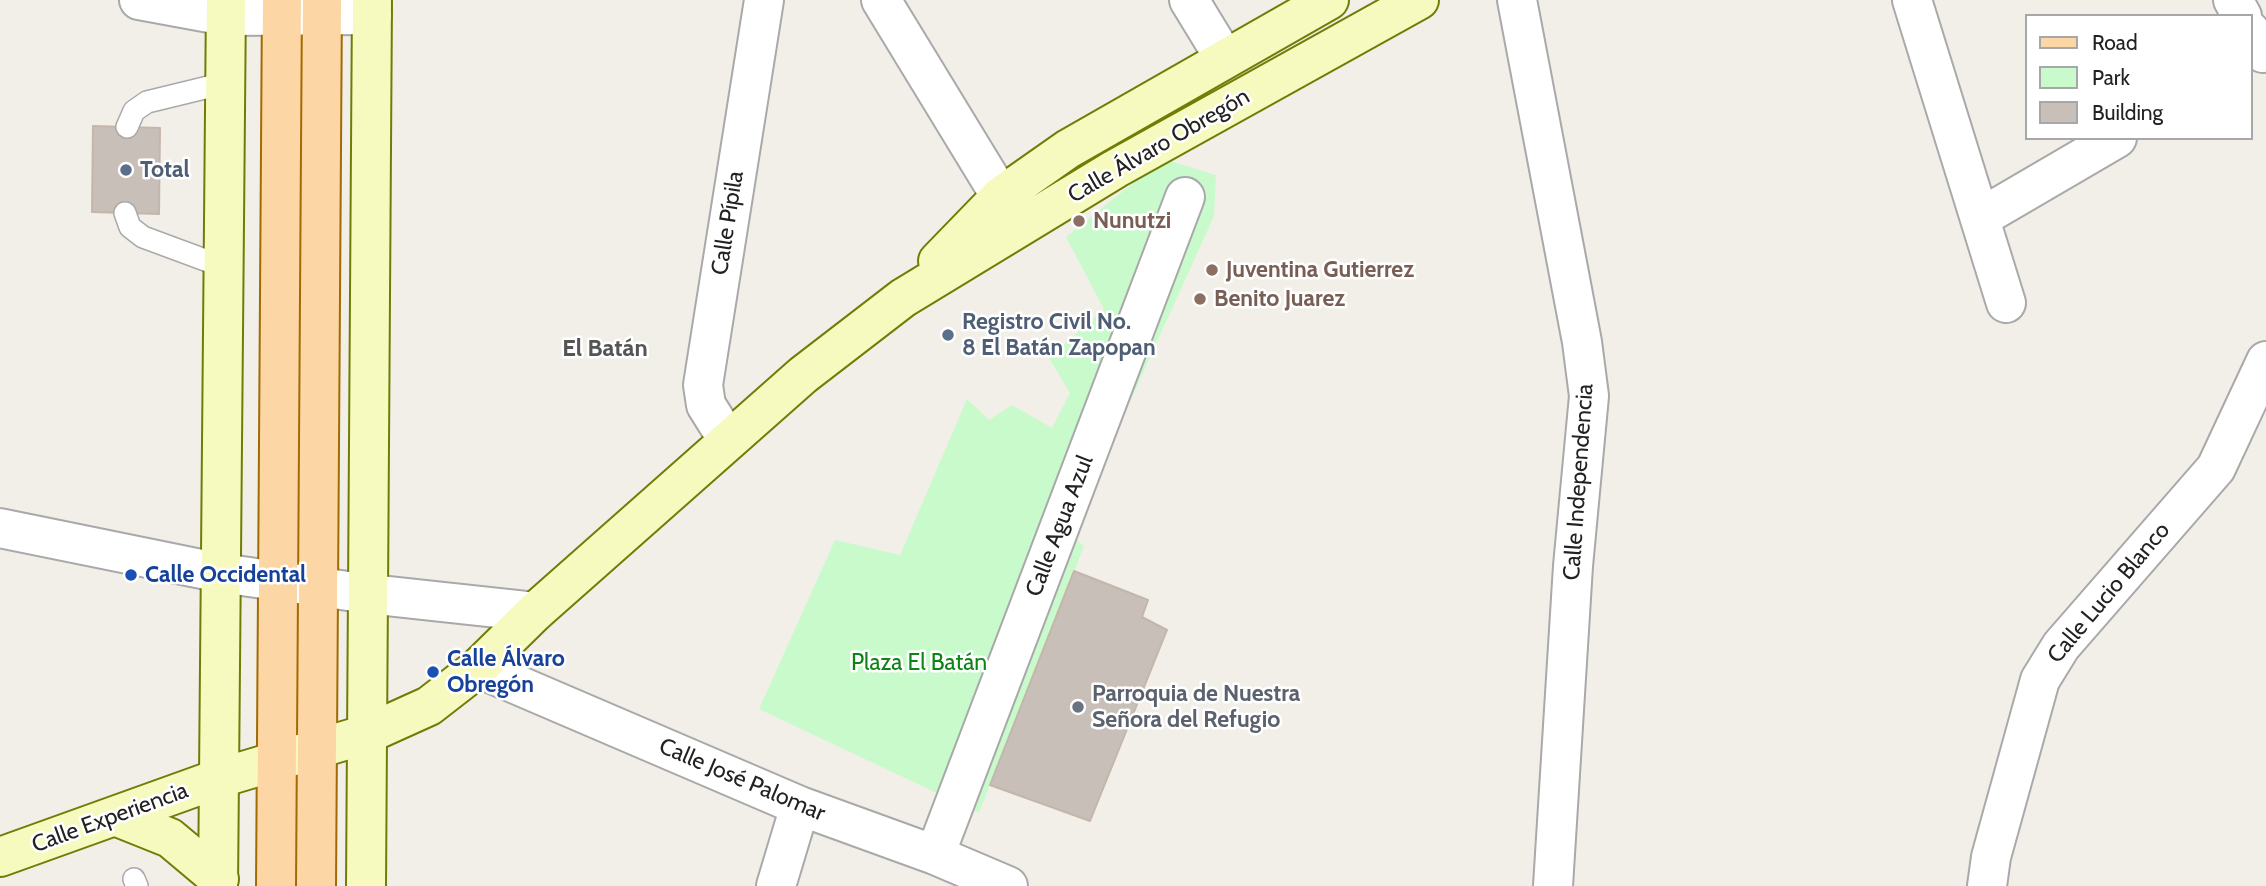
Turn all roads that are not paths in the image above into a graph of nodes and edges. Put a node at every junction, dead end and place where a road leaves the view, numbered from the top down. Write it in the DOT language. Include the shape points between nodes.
graph roads {
  1 [pos="139,0"];
  2 [pos="764,0"];
  3 [pos="881,0"];
  4 [pos="1189,0"];
  5 [pos="1329,0"];
  6 [pos="1419,0"];
  7 [pos="1517,0"];
  8 [pos="1917,2"];
  9 [pos="226,8"];
  10 [pos="282,8"];
  11 [pos="322,8"];
  12 [pos="372,8"];
  13 [pos="1225,59"];
  14 [pos="225,83"];
  15 [pos="127,127"];
  16 [pos="2114,140"];
  17 [pos="1185,197"];
  18 [pos="1011,212"];
  19 [pos="125,213"];
  20 [pos="1980,218"];
  21 [pos="224,267"];
  22 [pos="2007,303"];
  23 [pos="2266,361"];
  24 [pos="728,440"];
  25 [pos="0,528"];
  26 [pos="221,573"];
  27 [pos="278,580"];
  28 [pos="318,586"];
  29 [pos="369,594"];
  30 [pos="535,612"];
  31 [pos="478,668"];
  32 [pos="367,734"];
  33 [pos="318,750"];
  34 [pos="277,762"];
  35 [pos="220,778"];
  36 [pos="800,806"];
  37 [pos="116,816"];
  38 [pos="935,855"];
  39 [pos="0,858"];
  40 [pos="218,882"];
  41 [pos="276,886"];
  42 [pos="316,886"];
  43 [pos="366,886"];
  44 [pos="776,886"];
  45 [pos="1008,886"];
  46 [pos="1553,886"];
  47 [pos="1987,886"];
  1 -- 9 [label="street"];
  2 -- 24 [label="street, Calle Pípila" via="702,385 706,405"];
  3 -- 18 [label="street"];
  4 -- 13 [label="street"];
  5 -- 13 [label="street, Calle Álvaro Obregón"];
  6 -- 18 [label="street, Calle Álvaro Obregón" via="1115,169"];
  7 -- 46 [label="street, Calle Independencia" via="1589,396 1573,566"];
  8 -- 20 [label="street"];
  9 -- 10 [label="street"];
  9 -- 14 [label="street"];
  10 -- 11 [label="street"];
  10 -- 27 [label="main road"];
  11 -- 12 [label="street"];
  11 -- 28 [label="main road"];
  12 -- 29 [label="street"];
  13 -- 18 [label="street, Calle Álvaro Obregón" via="1068,149"];
  14 -- 15 [label="lane" via="147,102 134,111"];
  14 -- 21 [label="street"];
  16 -- 20 [label="street"];
  17 -- 38 [label="street, Calle Agua Azul"];
  18 -- 24 [label="street, Calle Álvaro Obregón" via="803,375"];
  19 -- 21 [label="lane" via="130,228 143,237"];
  20 -- 22 [label="street"];
  21 -- 26 [label="street"];
  23 -- 47 [label="street, Calle Lucio Blanco" via="2216,468 2061,646 2039,680"];
  24 -- 30 [label="street, Calle Álvaro Obregón"];
  25 -- 26 [label="street"];
  26 -- 27 [label="street"];
  26 -- 35 [label="street"];
  27 -- 28 [label="street"];
  27 -- 34 [label="main road"];
  28 -- 29 [label="street"];
  28 -- 33 [label="main road"];
  29 -- 30 [label="street"];
  29 -- 32 [label="street"];
  30 -- 31 [label="street, Calle Álvaro Obregón"];
  31 -- 32 [label="street, Calle Álvaro Obregón" via="429,706"];
  31 -- 36 [label="street, Calle José Palomar"];
  32 -- 33 [label="street, Calle Álvaro Obregón"];
  32 -- 43 [label="street"];
  33 -- 34 [label="street, Calle Álvaro Obregón"];
  33 -- 42 [label="main road"];
  34 -- 35 [label="street, Calle Experiencia"];
  34 -- 41 [label="main road"];
  35 -- 37 [label="street, Calle Experiencia"];
  35 -- 40 [label="street"];
  36 -- 38 [label="street, Calle José Palomar"];
  36 -- 44 [label="street"];
  37 -- 39 [label="street, Calle Experiencia"];
  37 -- 40 [label="street" via="170,838"];
  38 -- 45 [label="street, Calle José Palomar"];
}
